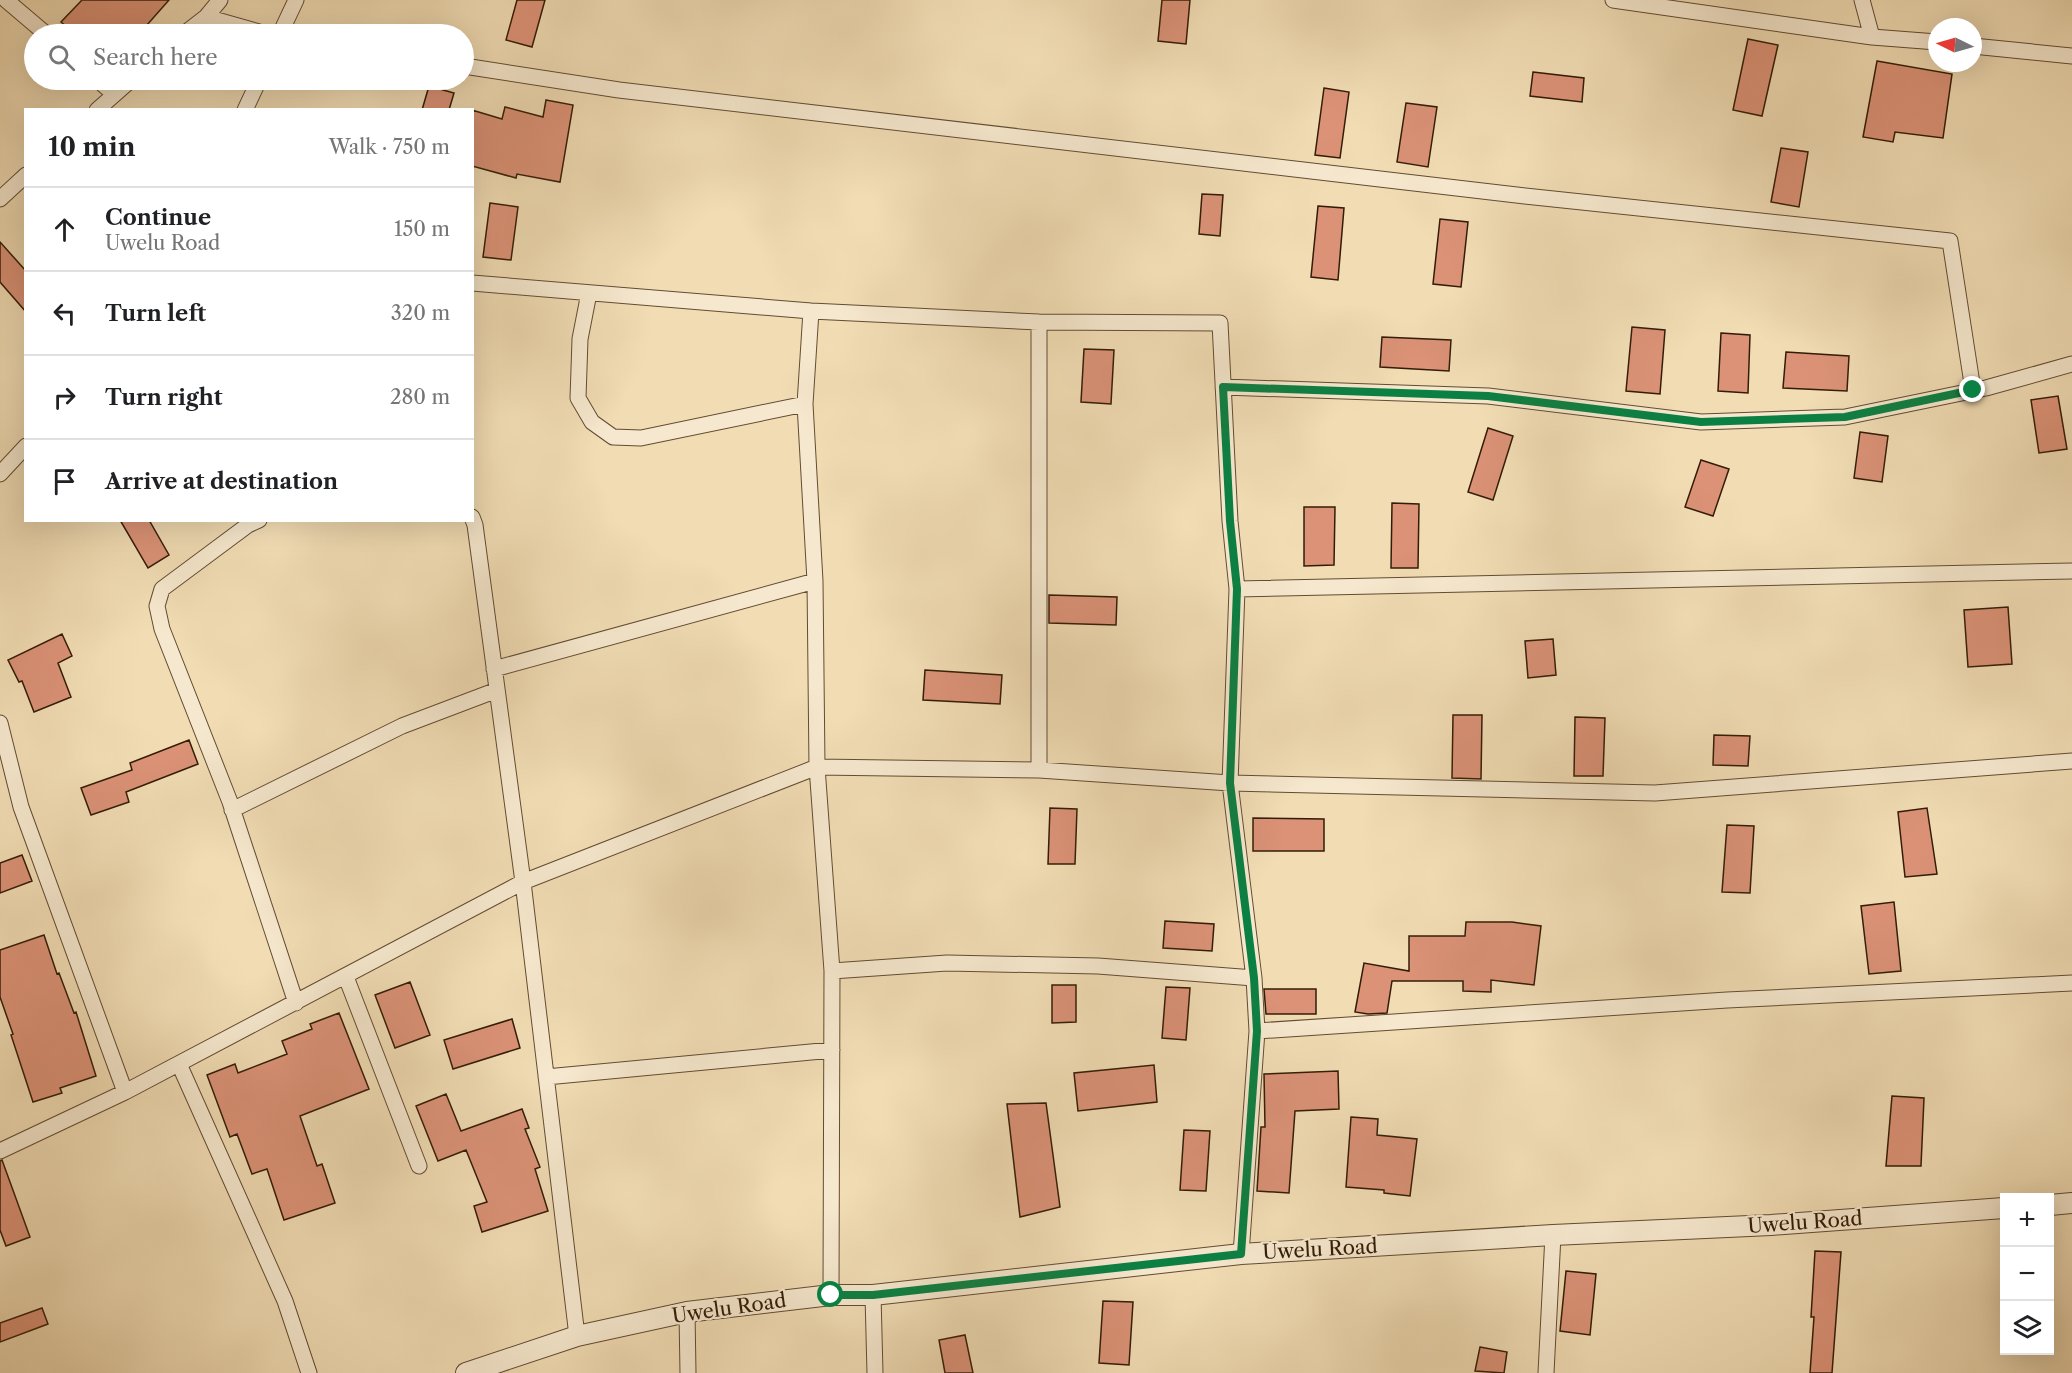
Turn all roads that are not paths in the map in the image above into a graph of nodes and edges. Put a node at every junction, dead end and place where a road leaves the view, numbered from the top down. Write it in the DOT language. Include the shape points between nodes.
graph roads {
  1 [pos="6,0"];
  2 [pos="220,0"];
  3 [pos="296,0"];
  4 [pos="1613,0"];
  5 [pos="1862,0"];
  6 [pos="206,17"];
  7 [pos="34,24"];
  8 [pos="197,24"];
  9 [pos="231,24"];
  10 [pos="285,24"];
  11 [pos="1872,37"];
  12 [pos="1928,41"];
  13 [pos="1982,47"];
  14 [pos="2072,56"];
  15 [pos="474,68"];
  16 [pos="109,90"];
  17 [pos="119,90"];
  18 [pos="254,90"];
  19 [pos="114,94"];
  20 [pos="99,108"];
  21 [pos="246,108"];
  22 [pos="24,177"];
  23 [pos="0,199"];
  24 [pos="474,283"];
  25 [pos="589,292"];
  26 [pos="811,311"];
  27 [pos="1039,322"];
  28 [pos="2072,364"];
  29 [pos="1223,387"];
  30 [pos="1973,390"];
  31 [pos="805,404"];
  32 [pos="24,448"];
  33 [pos="0,474"];
  34 [pos="255,522"];
  35 [pos="474,522"];
  36 [pos="2072,571"];
  37 [pos="814,581"];
  38 [pos="1237,589"];
  39 [pos="494,669"];
  40 [pos="497,690"];
  41 [pos="0,723"];
  42 [pos="2072,761"];
  43 [pos="817,767"];
  44 [pos="1039,770"];
  45 [pos="1230,783"];
  46 [pos="232,810"];
  47 [pos="523,882"];
  48 [pos="832,971"];
  49 [pos="346,976"];
  50 [pos="1254,978"];
  51 [pos="2072,983"];
  52 [pos="296,1003"];
  53 [pos="1257,1031"];
  54 [pos="832,1050"];
  55 [pos="179,1064"];
  56 [pos="546,1077"];
  57 [pos="125,1092"];
  58 [pos="0,1151"];
  59 [pos="419,1166"];
  60 [pos="2072,1203"];
  61 [pos="2054,1205"];
  62 [pos="2000,1208"];
  63 [pos="1553,1235"];
  64 [pos="1241,1254"];
  65 [pos="831,1295"];
  66 [pos="873,1295"];
  67 [pos="687,1312"];
  68 [pos="577,1336"];
  69 [pos="309,1373"];
  70 [pos="466,1373"];
  71 [pos="688,1373"];
  72 [pos="875,1373"];
  73 [pos="1546,1373"];
  1 -- 7 [label="street"];
  2 -- 6 [label="street"];
  3 -- 10 [label="street"];
  4 -- 11 [label="street"];
  5 -- 11 [label="street"];
  6 -- 8 [label="street"];
  6 -- 9 [label="street"];
  11 -- 12 [label="street"];
  13 -- 14 [label="street"];
  15 -- 30 [label="street" via="619,90 1525,196 1950,241"];
  16 -- 19 [label="street"];
  17 -- 19 [label="street"];
  18 -- 21 [label="street"];
  19 -- 20 [label="street"];
  22 -- 23 [label="street"];
  24 -- 25 [label="street"];
  25 -- 26 [label="street"];
  25 -- 31 [label="street" via="580,339 578,398 592,422 613,437 641,438"];
  26 -- 27 [label="street"];
  26 -- 31 [label="street"];
  27 -- 29 [label="street" via="1220,323"];
  27 -- 44 [label="street"];
  28 -- 30 [label="street"];
  29 -- 30 [label="street" via="1488,396 1701,422 1845,417"];
  29 -- 38 [label="street"];
  31 -- 37 [label="street"];
  32 -- 33 [label="street"];
  34 -- 46 [label="street" via="162,589 157,606"];
  35 -- 39 [label="street"];
  36 -- 38 [label="street"];
  37 -- 39 [label="street"];
  37 -- 43 [label="street"];
  38 -- 45 [label="street"];
  39 -- 40 [label="street"];
  40 -- 46 [label="street" via="402,726"];
  40 -- 47 [label="street"];
  41 -- 57 [label="street" via="21,807"];
  42 -- 45 [label="street" via="1655,793"];
  43 -- 44 [label="street"];
  43 -- 47 [label="street"];
  43 -- 48 [label="street"];
  44 -- 45 [label="street"];
  45 -- 50 [label="street"];
  46 -- 52 [label="street"];
  47 -- 49 [label="street"];
  47 -- 56 [label="street"];
  48 -- 50 [label="street" via="958,963 1098,966"];
  48 -- 54 [label="street"];
  49 -- 52 [label="street"];
  49 -- 59 [label="street"];
  50 -- 53 [label="street"];
  51 -- 53 [label="street" via="1727,1000"];
  52 -- 55 [label="street"];
  53 -- 64 [label="street"];
  54 -- 56 [label="street"];
  54 -- 65 [label="street"];
  55 -- 57 [label="street"];
  55 -- 69 [label="street" via="285,1301"];
  56 -- 68 [label="street"];
  57 -- 58 [label="street"];
  60 -- 61 [label="street"];
  62 -- 63 [label="street, Uwelu Road" via="1771,1225"];
  63 -- 64 [label="street, Uwelu Road"];
  63 -- 73 [label="street"];
  64 -- 66 [label="street, Uwelu Road"];
  65 -- 66 [label="street, Uwelu Road"];
  65 -- 67 [label="street, Uwelu Road"];
  66 -- 72 [label="street"];
  67 -- 68 [label="street, Uwelu Road"];
  67 -- 71 [label="street"];
  68 -- 70 [label="street, Uwelu Road"];
}
